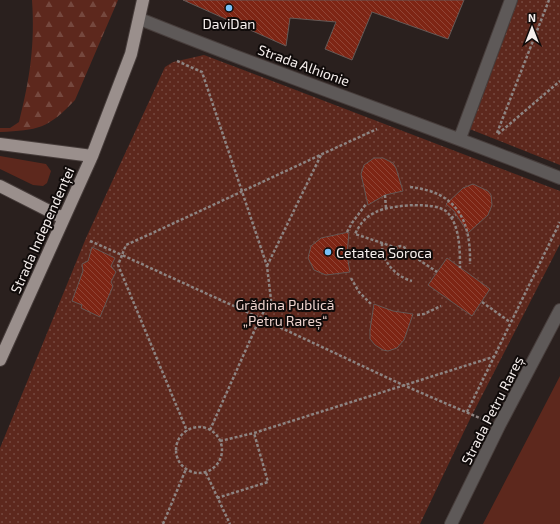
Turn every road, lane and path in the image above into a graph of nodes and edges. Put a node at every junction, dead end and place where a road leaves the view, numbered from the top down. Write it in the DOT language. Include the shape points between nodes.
graph roads {
  1 [pos="143,0"];
  2 [pos="511,0"];
  3 [pos="549,0"];
  4 [pos="140,19"];
  5 [pos="178,61"];
  6 [pos="560,81"];
  7 [pos="379,128"];
  8 [pos="460,138"];
  9 [pos="0,144"];
  10 [pos="321,154"];
  11 [pos="92,156"];
  12 [pos="560,178"];
  13 [pos="0,186"];
  14 [pos="410,187"];
  15 [pos="241,192"];
  16 [pos="385,195"];
  17 [pos="366,204"];
  18 [pos="386,208"];
  19 [pos="456,215"];
  20 [pos="63,218"];
  21 [pos="451,218"];
  22 [pos="560,222"];
  23 [pos="348,232"];
  24 [pos="90,241"];
  25 [pos="382,243"];
  26 [pos="397,248"];
  27 [pos="406,251"];
  28 [pos="122,255"];
  29 [pos="470,264"];
  30 [pos="267,266"];
  31 [pos="460,268"];
  32 [pos="437,272"];
  33 [pos="351,278"];
  34 [pos="412,281"];
  35 [pos="482,302"];
  36 [pos="371,304"];
  37 [pos="441,306"];
  38 [pos="560,310"];
  39 [pos="417,315"];
  40 [pos="260,318"];
  41 [pos="510,322"];
  42 [pos="493,357"];
  43 [pos="0,360"];
  44 [pos="403,385"];
  45 [pos="467,412"];
  46 [pos="499,426"];
  47 [pos="210,430"];
  48 [pos="187,431"];
  49 [pos="254,433"];
  50 [pos="220,441"];
  51 [pos="186,469"];
  52 [pos="206,472"];
  53 [pos="217,498"];
  54 [pos="164,524"];
  55 [pos="230,524"];
  56 [pos="451,524"];
  1 -- 4 [label="main road"];
  2 -- 8 [label="street"];
  3 -- 6 [label="path" via="496,135"];
  4 -- 8 [label="street, Strada Alhionie"];
  4 -- 11 [label="main road" via="131,54"];
  5 -- 15 [label="path" via="202,72"];
  7 -- 10 [label="path"];
  8 -- 12 [label="street, Strada Alhionie"];
  9 -- 11 [label="main road"];
  10 -- 15 [label="path"];
  10 -- 30 [label="path"];
  11 -- 20 [label="main road, Strada Independenței"];
  13 -- 20 [label="main road"];
  14 -- 29 [label="path" via="437,194 455,207 469,235"];
  15 -- 28 [label="path" via="126,245"];
  15 -- 30 [label="path"];
  16 -- 18 [label="path"];
  17 -- 23 [label="path"];
  18 -- 21 [label="path" via="429,205 440,207"];
  18 -- 25 [label="path" via="366,218 355,234"];
  19 -- 21 [label="path"];
  20 -- 43 [label="main road, Strada Independenței"];
  21 -- 31 [label="path" via="458,240"];
  22 -- 41 [label="path"];
  24 -- 28 [label="path"];
  25 -- 26 [label="path"];
  25 -- 34 [label="path" via="382,250 389,265 404,279"];
  26 -- 27 [label="path" via="402,246"];
  26 -- 27 [label="path" via="398,255 403,255"];
  27 -- 32 [label="path"];
  28 -- 40 [label="path"];
  28 -- 48 [label="path" via="118,265"];
  30 -- 40 [label="path" via="271,300"];
  33 -- 36 [label="path" via="359,292"];
  35 -- 41 [label="path"];
  37 -- 39 [label="path"];
  38 -- 46 [label="street, Strada Petru Rareș"];
  40 -- 44 [label="path"];
  40 -- 47 [label="path"];
  41 -- 42 [label="path"];
  42 -- 44 [label="path"];
  42 -- 45 [label="path"];
  44 -- 45 [label="path"];
  44 -- 49 [label="path"];
  45 -- 46 [label="path"];
  46 -- 56 [label="street, Strada Petru Rareș"];
  47 -- 48 [label="path" via="195,428"];
  47 -- 50 [label="path"];
  48 -- 51 [label="path" via="178,442 177,449 177,456"];
  49 -- 50 [label="path"];
  49 -- 53 [label="path" via="268,482"];
  50 -- 52 [label="path" via="221,456 213,469"];
  51 -- 52 [label="path" via="199,473"];
  51 -- 54 [label="path"];
  52 -- 53 [label="path"];
  53 -- 55 [label="path"];
}
